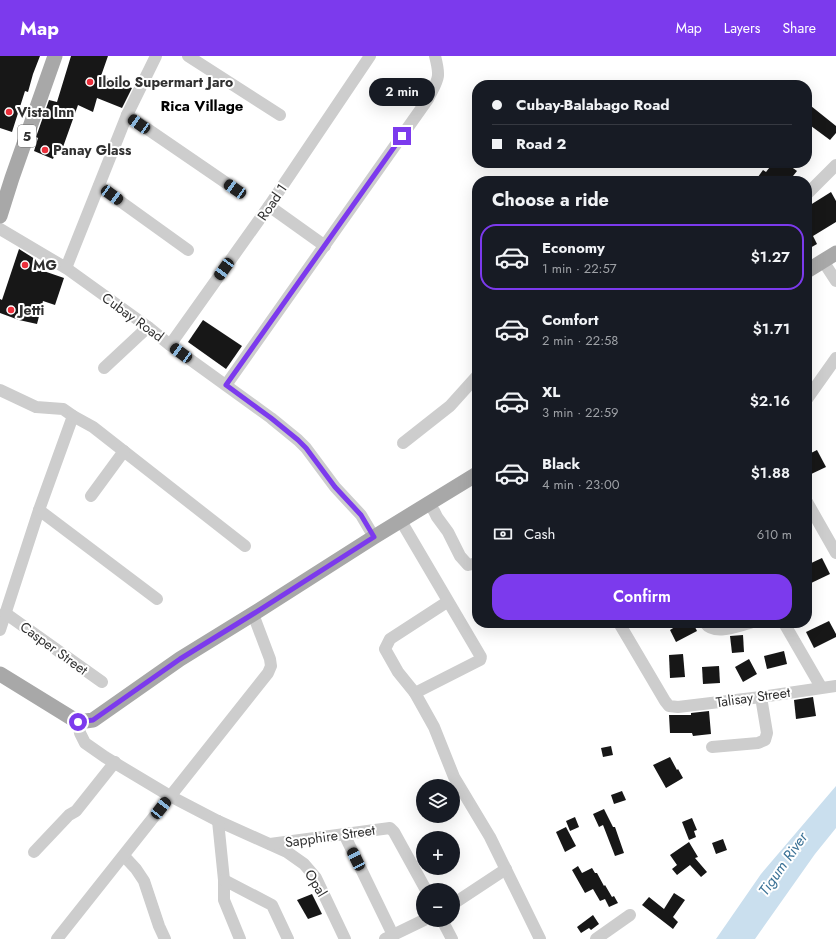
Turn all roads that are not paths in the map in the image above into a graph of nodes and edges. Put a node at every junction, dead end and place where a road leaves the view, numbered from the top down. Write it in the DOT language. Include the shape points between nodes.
graph roads {
  1 [pos="55,56"];
  2 [pos="156,56"];
  3 [pos="188,56"];
  4 [pos="370,56"];
  5 [pos="435,56"];
  6 [pos="127,115"];
  7 [pos="280,115"];
  8 [pos="836,165"];
  9 [pos="99,186"];
  10 [pos="235,189"];
  11 [pos="812,189"];
  12 [pos="270,206"];
  13 [pos="0,216"];
  14 [pos="0,229"];
  15 [pos="325,246"];
  16 [pos="188,250"];
  17 [pos="830,257"];
  18 [pos="66,268"];
  19 [pos="812,268"];
  20 [pos="836,281"];
  21 [pos="148,327"];
  22 [pos="170,345"];
  23 [pos="836,358"];
  24 [pos="104,368"];
  25 [pos="472,382"];
  26 [pos="226,385"];
  27 [pos="0,390"];
  28 [pos="812,392"];
  29 [pos="73,416"];
  30 [pos="403,443"];
  31 [pos="124,451"];
  32 [pos="472,477"];
  33 [pos="91,496"];
  34 [pos="428,503"];
  35 [pos="39,510"];
  36 [pos="812,511"];
  37 [pos="401,521"];
  38 [pos="374,537"];
  39 [pos="246,546"];
  40 [pos="836,553"];
  41 [pos="472,565"];
  42 [pos="157,599"];
  43 [pos="447,602"];
  44 [pos="6,613"];
  45 [pos="253,614"];
  46 [pos="622,628"];
  47 [pos="711,628"];
  48 [pos="727,628"];
  49 [pos="787,628"];
  50 [pos="0,630"];
  51 [pos="0,674"];
  52 [pos="102,682"];
  53 [pos="836,686"];
  54 [pos="822,687"];
  55 [pos="414,693"];
  56 [pos="761,697"];
  57 [pos="78,722"];
  58 [pos="712,747"];
  59 [pos="115,762"];
  60 [pos="170,796"];
  61 [pos="218,821"];
  62 [pos="344,834"];
  63 [pos="270,844"];
  64 [pos="34,852"];
  65 [pos="124,856"];
  66 [pos="506,869"];
  67 [pos="224,880"];
  68 [pos="422,883"];
  69 [pos="460,899"];
  70 [pos="630,915"];
  71 [pos="416,924"];
  72 [pos="446,927"];
  73 [pos="389,937"];
  74 [pos="60,938"];
  75 [pos="165,939"];
  76 [pos="240,939"];
  77 [pos="288,939"];
  78 [pos="345,939"];
  79 [pos="452,939"];
  80 [pos="540,939"];
  81 [pos="596,939"];
  1 -- 13 [label="main road, 5"];
  2 -- 6 [label="street"];
  3 -- 7 [label="street"];
  4 -- 12 [label="street, Road 1"];
  5 -- 15 [label="street" via="438,79 428,99"];
  6 -- 9 [label="street"];
  6 -- 10 [label="street"];
  8 -- 11 [label="street"];
  9 -- 16 [label="street"];
  9 -- 18 [label="street"];
  12 -- 15 [label="street"];
  12 -- 22 [label="street, Road 1"];
  14 -- 18 [label="street, Cubay Road"];
  15 -- 26 [label="street"];
  17 -- 19 [label="main road"];
  17 -- 20 [label="street"];
  18 -- 21 [label="street, Cubay Road"];
  21 -- 22 [label="street, Cubay Road"];
  21 -- 24 [label="street"];
  22 -- 26 [label="street, Cubay Road"];
  23 -- 28 [label="street"];
  25 -- 30 [label="street" via="450,406"];
  26 -- 38 [label="street, Cubay Road" via="306,448 335,487 361,515"];
  27 -- 29 [label="street" via="36,407 64,409"];
  29 -- 31 [label="street" via="93,427"];
  29 -- 35 [label="street"];
  31 -- 33 [label="street"];
  31 -- 39 [label="street"];
  32 -- 34 [label="main road"];
  34 -- 37 [label="main road"];
  34 -- 41 [label="street" via="448,532 460,556 468,565"];
  35 -- 42 [label="street"];
  35 -- 44 [label="street"];
  36 -- 40 [label="street"];
  37 -- 38 [label="main road"];
  37 -- 43 [label="street"];
  38 -- 45 [label="main road"];
  43 -- 55 [label="street" via="394,636 386,644 385,649 391,660"];
  43 -- 55 [label="street" via="481,657 480,660"];
  44 -- 50 [label="street"];
  44 -- 52 [label="street, Casper Street"];
  45 -- 57 [label="main road" via="180,659 93,720"];
  45 -- 60 [label="street" via="270,659 268,673"];
  46 -- 56 [label="street, Talisay Street" via="669,706"];
  47 -- 48 [label="street"];
  49 -- 54 [label="street"];
  51 -- 57 [label="main road"];
  53 -- 54 [label="street, Talisay Street"];
  54 -- 56 [label="street, Talisay Street"];
  55 -- 66 [label="street" via="434,727 454,777"];
  56 -- 58 [label="street" via="767,733 765,740 758,743"];
  57 -- 59 [label="street, Opal" via="85,742"];
  59 -- 60 [label="street, Opal"];
  59 -- 64 [label="street" via="76,811 69,815"];
  60 -- 61 [label="street, Opal"];
  60 -- 65 [label="street"];
  61 -- 63 [label="street, Opal"];
  61 -- 67 [label="street"];
  62 -- 63 [label="street, Sapphire Street"];
  62 -- 68 [label="street, Sapphire Street" via="390,828"];
  62 -- 73 [label="street"];
  63 -- 78 [label="street, Opal" via="296,858 312,872"];
  65 -- 74 [label="street"];
  65 -- 75 [label="street" via="144,881"];
  66 -- 69 [label="street"];
  66 -- 80 [label="street"];
  67 -- 76 [label="street" via="224,900"];
  67 -- 77 [label="street" via="272,905"];
  70 -- 81 [label="street"];
  71 -- 73 [label="street"];
  72 -- 79 [label="street"];
}
